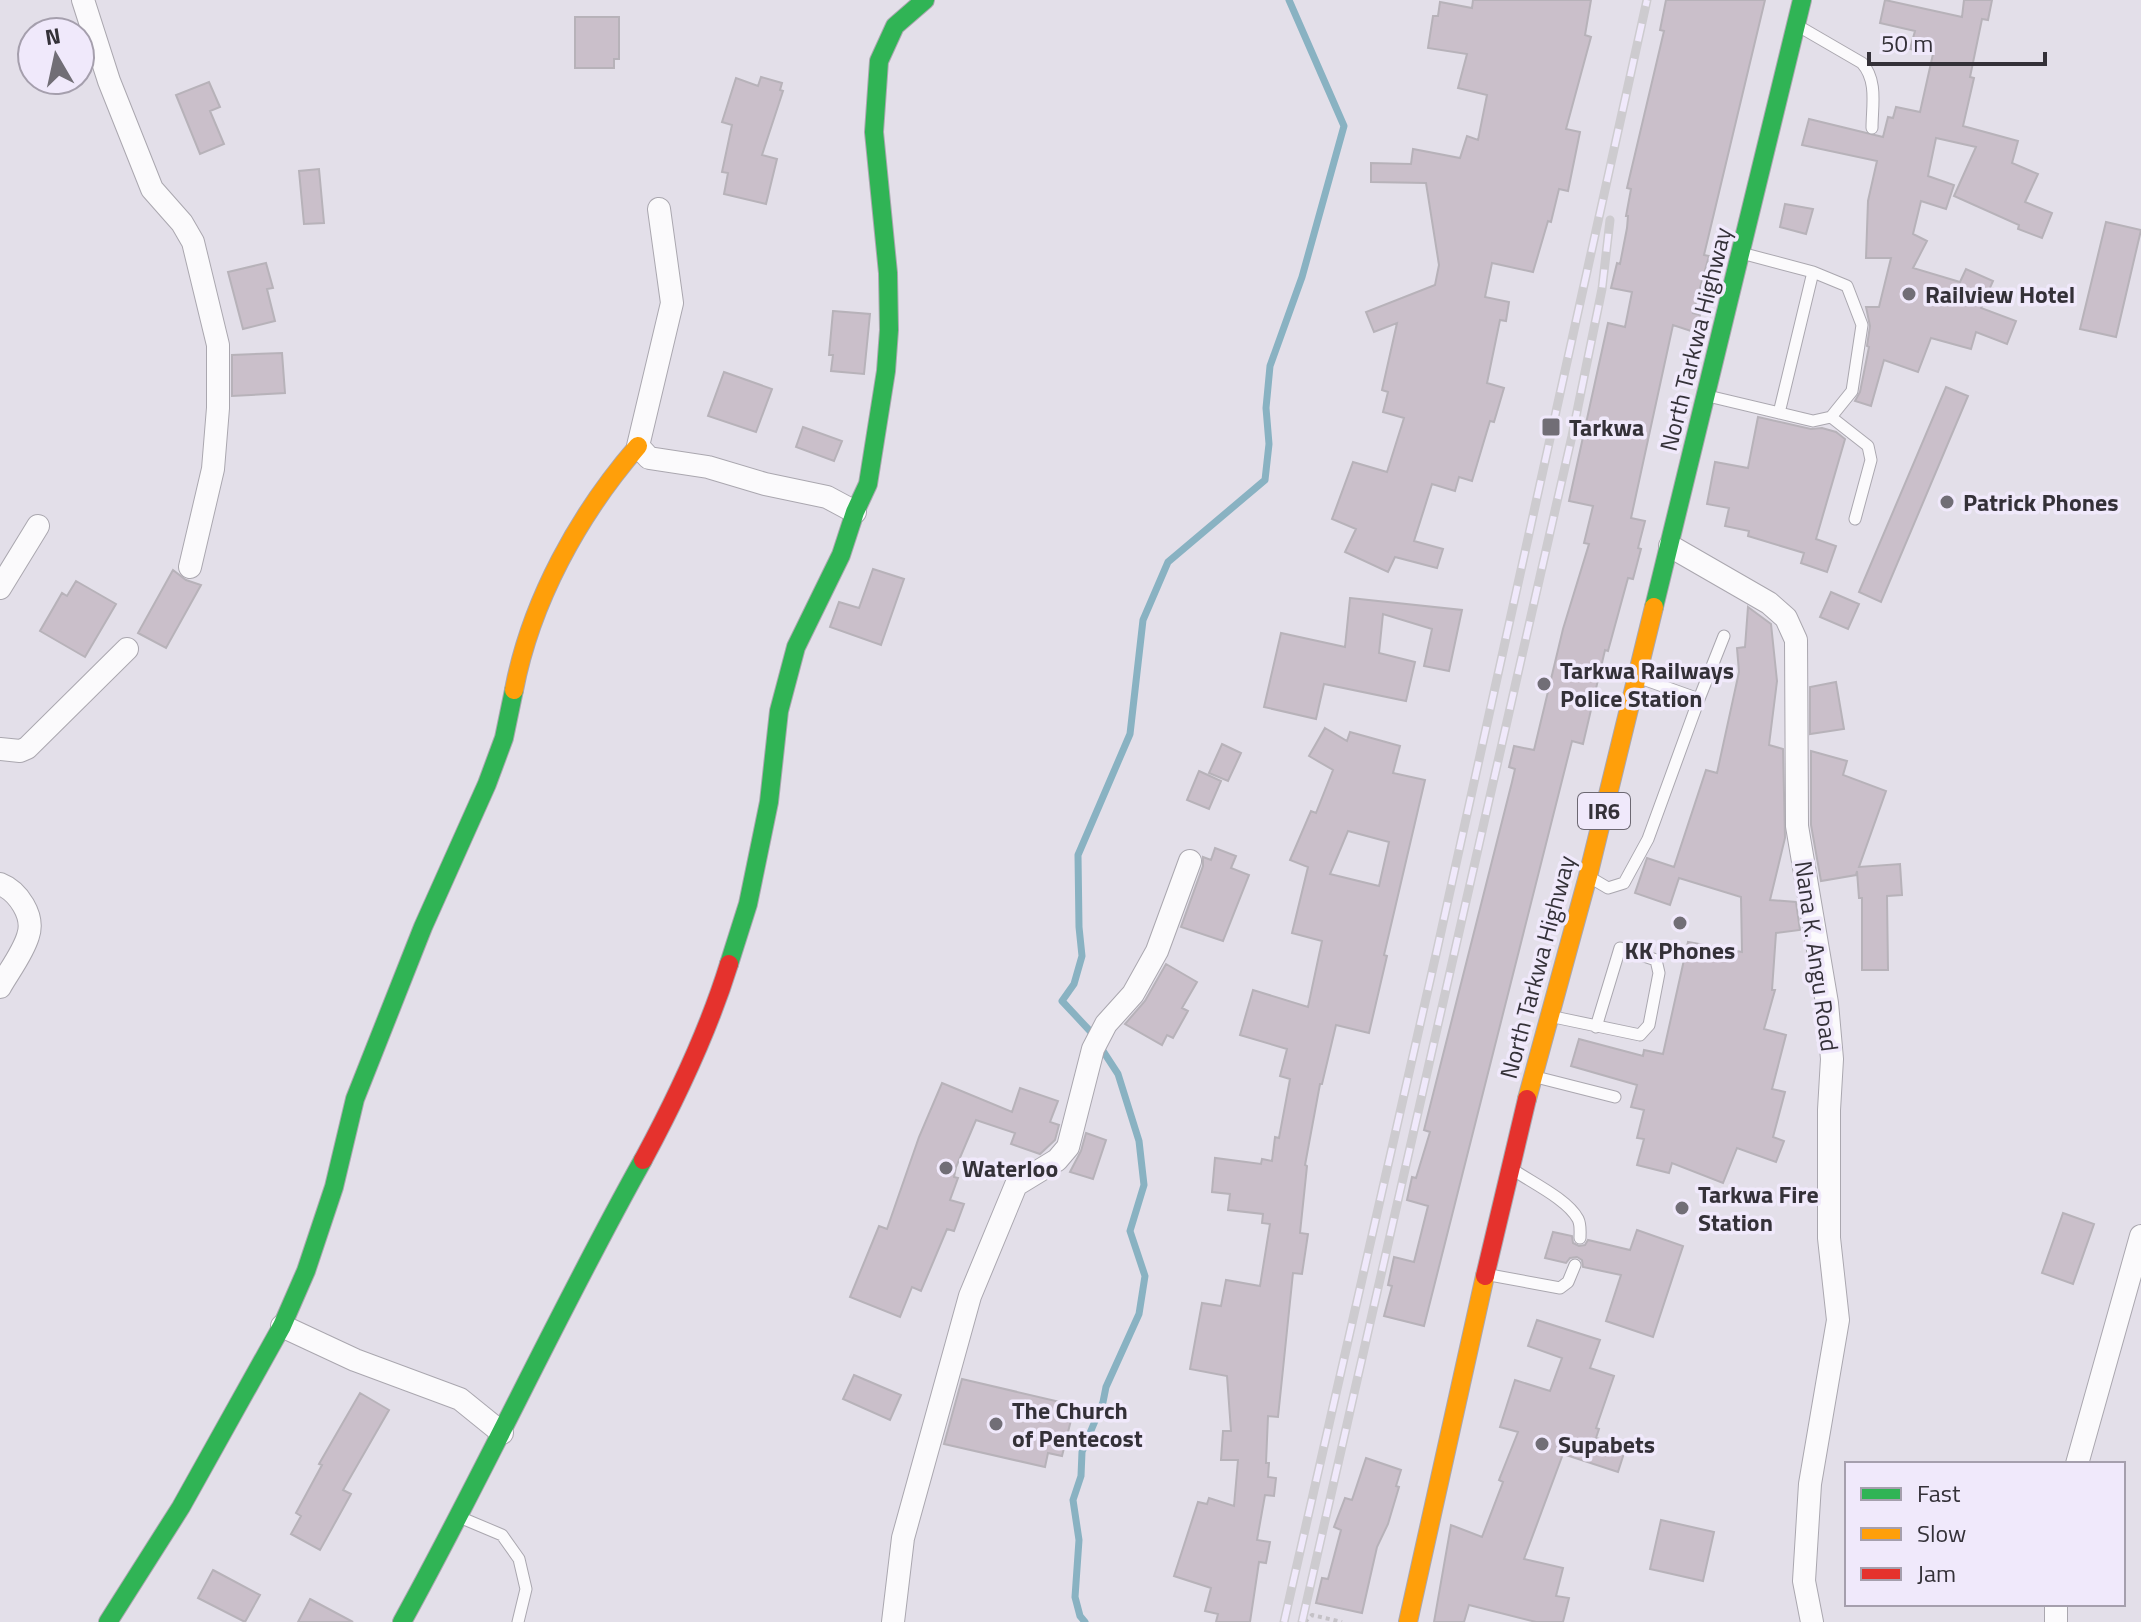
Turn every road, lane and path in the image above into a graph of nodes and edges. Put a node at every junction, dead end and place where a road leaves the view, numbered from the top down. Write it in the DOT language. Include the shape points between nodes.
graph roads {
  1 [pos="83,0"];
  2 [pos="925,0"];
  3 [pos="1802,0"];
  4 [pos="1796,25"];
  5 [pos="1872,128"];
  6 [pos="659,209"];
  7 [pos="1741,253"];
  8 [pos="1813,272"];
  9 [pos="1706,396"];
  10 [pos="1779,413"];
  11 [pos="1831,417"];
  12 [pos="638,446"];
  13 [pos="855,512"];
  14 [pos="1855,519"];
  15 [pos="38,526"];
  16 [pos="1670,546"];
  17 [pos="190,567"];
  18 [pos="0,588"];
  19 [pos="1724,636"];
  20 [pos="127,649"];
  21 [pos="1636,677"];
  22 [pos="1699,699"];
  23 [pos="0,749"];
  24 [pos="1190,861"];
  25 [pos="1588,876"];
  26 [pos="0,884"];
  27 [pos="0,987"];
  28 [pos="1550,1016"];
  29 [pos="1596,1027"];
  30 [pos="1532,1076"];
  31 [pos="1615,1097"];
  32 [pos="1510,1167"];
  33 [pos="2141,1236"];
  34 [pos="1580,1238"];
  35 [pos="1575,1265"];
  36 [pos="1486,1274"];
  37 [pos="282,1326"];
  38 [pos="502,1433"];
  39 [pos="2078,1462"];
  40 [pos="460,1517"];
  41 [pos="108,1622"];
  42 [pos="402,1622"];
  43 [pos="518,1622"];
  44 [pos="893,1622"];
  45 [pos="1305,1622"];
  46 [pos="1342,1622"];
  47 [pos="1408,1622"];
  48 [pos="1812,1622"];
  1 -- 17 [label="street" via="152,189 193,242 218,345 213,469"];
  2 -- 13 [label="street" via="895,26 879,61 874,132 889,330 868,484"];
  3 -- 4 [label="street, North Tarkwa Highway / IR6"];
  4 -- 5 [label="lane" via="1870,71"];
  4 -- 7 [label="street, North Tarkwa Highway / IR6"];
  6 -- 12 [label="street" via="672,303"];
  7 -- 8 [label="lane"];
  7 -- 9 [label="street, North Tarkwa Highway / IR6"];
  8 -- 10 [label="lane"];
  8 -- 11 [label="lane" via="1847,286 1862,325 1852,391"];
  9 -- 10 [label="lane"];
  9 -- 16 [label="street, North Tarkwa Highway / IR6"];
  10 -- 11 [label="lane" via="1813,421"];
  11 -- 14 [label="lane" via="1868,446 1871,460"];
  12 -- 13 [label="street" via="649,458 827,497"];
  12 -- 37 [label="street" via="579,528 542,599 517,672 504,738 360,1086 334,1187"];
  13 -- 38 [label="street" via="841,555 796,647 779,711 769,802 748,904 713,1015 663,1123"];
  15 -- 18 [label="street"];
  16 -- 21 [label="street, North Tarkwa Highway / IR6"];
  16 -- 48 [label="street, Nana K. Angu Road" via="1769,603 1786,618 1796,640 1797,826 1832,1059 1829,1238 1838,1320 1810,1484 1804,1581"];
  19 -- 22 [label="lane"];
  20 -- 23 [label="street" via="27,748"];
  21 -- 22 [label="lane"];
  21 -- 25 [label="street, North Tarkwa Highway / IR6"];
  22 -- 25 [label="lane" via="1648,839 1624,883 1608,888"];
  24 -- 44 [label="street" via="1157,951 1093,1049 1068,1147 1057,1160 1016,1185 970,1296 903,1538"];
  25 -- 28 [label="street, North Tarkwa Highway / IR6"];
  26 -- 27 [label="street" via="26,907 29,934"];
  28 -- 29 [label="lane"];
  28 -- 30 [label="street, North Tarkwa Highway / IR6"];
  29 -- 29 [label="lane" via="1640,1035 1649,1025 1659,973 1656,960 1620,948"];
  30 -- 31 [label="lane"];
  30 -- 32 [label="street, North Tarkwa Highway / IR6"];
  32 -- 34 [label="lane" via="1573,1213 1580,1223"];
  32 -- 36 [label="street, North Tarkwa Highway / IR6"];
  33 -- 39 [label="street"];
  35 -- 36 [label="lane" via="1560,1288"];
  36 -- 47 [label="street, North Tarkwa Highway / IR6"];
  37 -- 38 [label="street" via="460,1399"];
  37 -- 41 [label="street" via="181,1507"];
  38 -- 40 [label="street"];
  40 -- 42 [label="street"];
  40 -- 43 [label="lane" via="502,1535 519,1559 526,1589"];
  45 -- 46 [label="path" via="1312,1615"];
}
